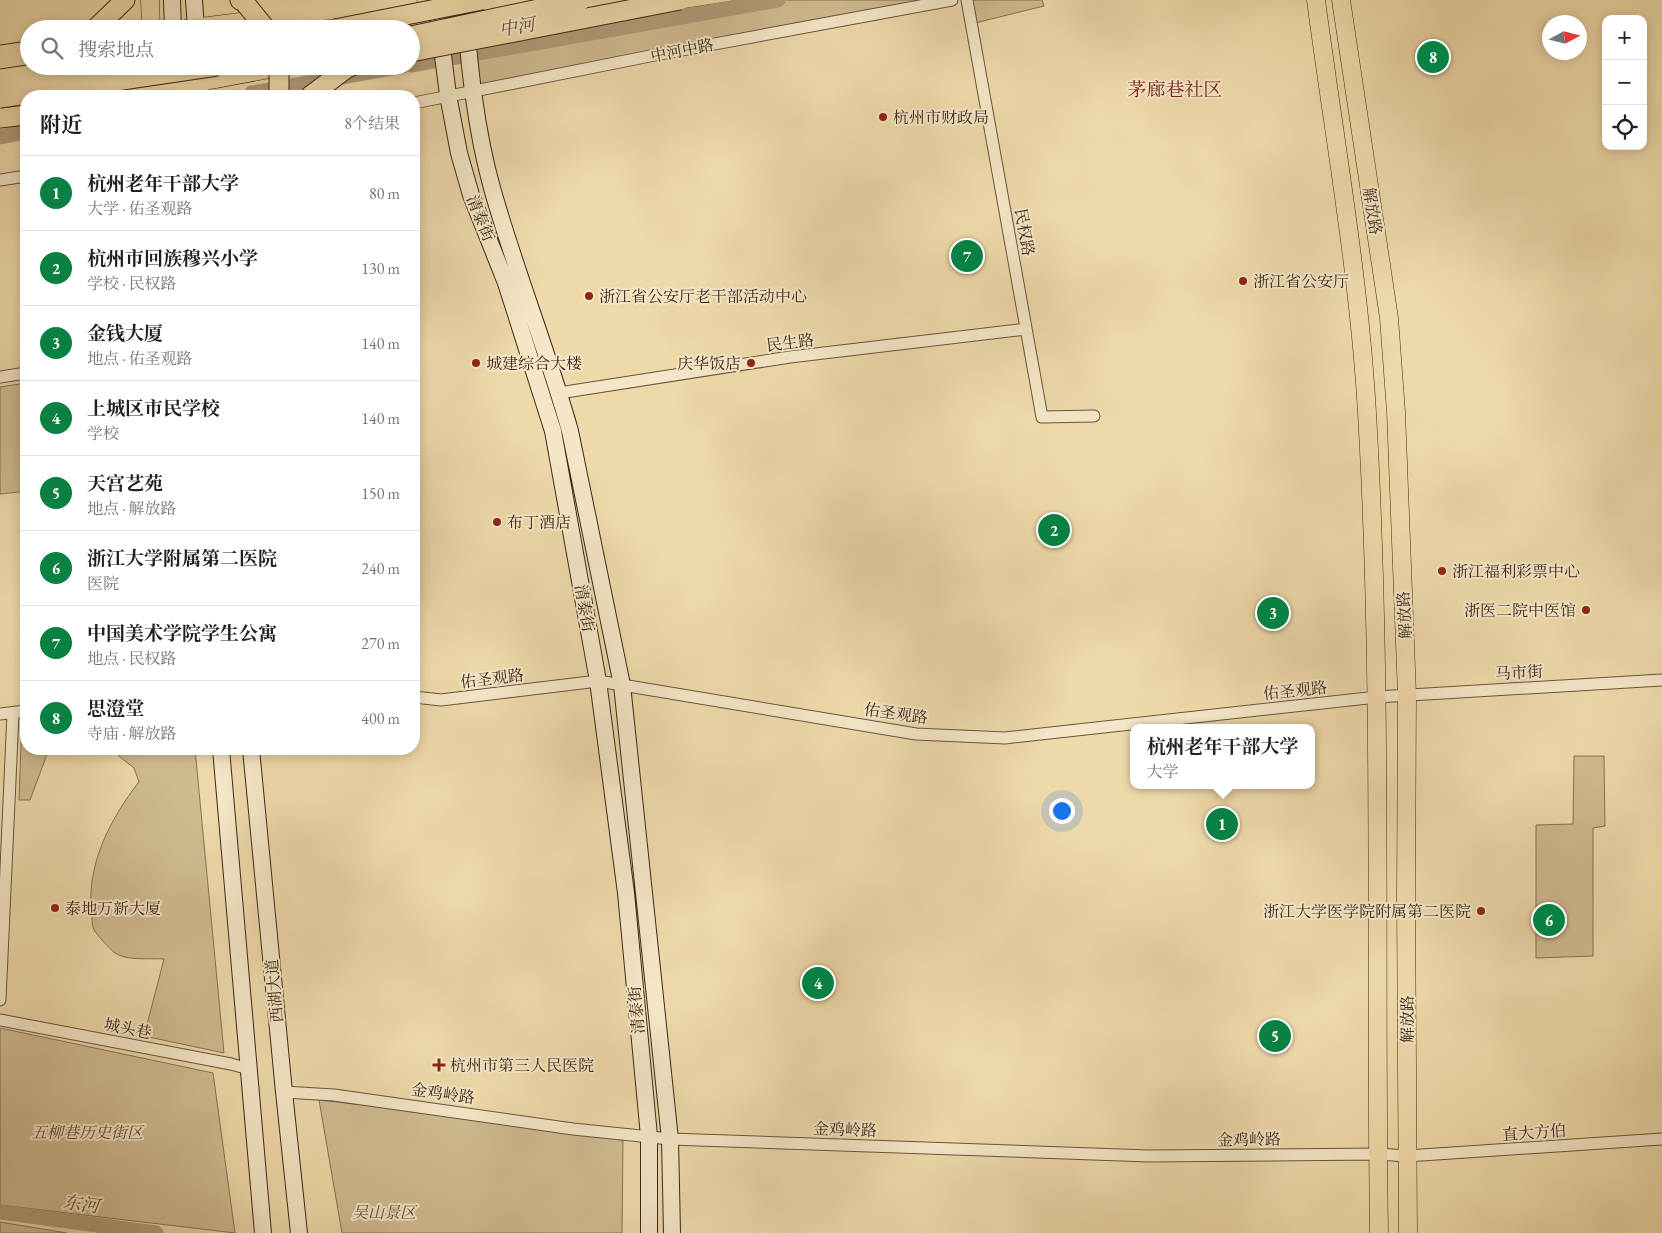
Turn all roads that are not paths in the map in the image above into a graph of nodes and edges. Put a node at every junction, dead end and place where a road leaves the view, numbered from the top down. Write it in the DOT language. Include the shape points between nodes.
graph roads {
  1 [pos="125,0"];
  2 [pos="150,0"];
  3 [pos="172,0"];
  4 [pos="194,0"];
  5 [pos="346,0"];
  6 [pos="408,0"];
  7 [pos="436,0"];
  8 [pos="464,0"];
  9 [pos="482,0"];
  10 [pos="581,0"];
  11 [pos="631,0"];
  12 [pos="680,0"];
  13 [pos="952,0"];
  14 [pos="967,0"];
  15 [pos="1316,0"];
  16 [pos="1341,0"];
  17 [pos="243,1"];
  18 [pos="105,20"];
  19 [pos="151,20"];
  20 [pos="173,20"];
  21 [pos="193,20"];
  22 [pos="254,20"];
  23 [pos="259,20"];
  24 [pos="381,20"];
  25 [pos="420,34"];
  26 [pos="467,39"];
  27 [pos="420,43"];
  28 [pos="440,44"];
  29 [pos="420,50"];
  30 [pos="20,52"];
  31 [pos="0,55"];
  32 [pos="20,62"];
  33 [pos="0,65"];
  34 [pos="27,75"];
  35 [pos="86,75"];
  36 [pos="156,75"];
  37 [pos="175,75"];
  38 [pos="237,75"];
  39 [pos="279,75"];
  40 [pos="338,75"];
  41 [pos="0,79"];
  42 [pos="200,82"];
  43 [pos="473,85"];
  44 [pos="447,89"];
  45 [pos="54,90"];
  46 [pos="85,90"];
  47 [pos="176,90"];
  48 [pos="179,90"];
  49 [pos="279,90"];
  50 [pos="318,90"];
  51 [pos="20,95"];
  52 [pos="0,98"];
  53 [pos="420,100"];
  54 [pos="20,108"];
  55 [pos="0,110"];
  56 [pos="20,116"];
  57 [pos="0,118"];
  58 [pos="20,177"];
  59 [pos="0,180"];
  60 [pos="1026,328"];
  61 [pos="20,374"];
  62 [pos="0,377"];
  63 [pos="559,393"];
  64 [pos="1094,416"];
  65 [pos="1662,680"];
  66 [pos="598,681"];
  67 [pos="622,685"];
  68 [pos="1407,695"];
  69 [pos="1377,697"];
  70 [pos="420,698"];
  71 [pos="20,712"];
  72 [pos="0,714"];
  73 [pos="12,714"];
  74 [pos="1130,724"];
  75 [pos="1132,724"];
  76 [pos="222,755"];
  77 [pos="252,755"];
  78 [pos="0,1000"];
  79 [pos="0,1020"];
  80 [pos="249,1070"];
  81 [pos="284,1092"];
  82 [pos="649,1136"];
  83 [pos="670,1138"];
  84 [pos="1662,1139"];
  85 [pos="1378,1154"];
  86 [pos="1407,1156"];
  87 [pos="264,1233"];
  88 [pos="299,1233"];
  89 [pos="649,1233"];
  90 [pos="672,1233"];
  91 [pos="1379,1233"];
  92 [pos="1408,1233"];
  1 -- 18 [label="highway"];
  2 -- 19 [label="main road"];
  3 -- 20 [label="main road"];
  4 -- 21 [label="main road"];
  5 -- 17 [label="highway" via="286,7"];
  6 -- 22 [label="main road"];
  7 -- 28 [label="main road, 清泰街"];
  8 -- 26 [label="main road, 清泰街"];
  9 -- 24 [label="highway, bridge"];
  10 -- 25 [label="highway, bridge"];
  11 -- 26 [label="main road"];
  12 -- 29 [label="highway, bridge"];
  13 -- 43 [label="street, 中河中路"];
  14 -- 60 [label="street, 民权路"];
  15 -- 69 [label="main road, 解放路" via="1359,313 1367,412"];
  16 -- 68 [label="main road, 解放路" via="1389,318 1396,412"];
  17 -- 23 [label="highway, bridge"];
  26 -- 28 [label="main road"];
  26 -- 43 [label="main road, 清泰街"];
  27 -- 28 [label="main road"];
  28 -- 44 [label="main road, 清泰街"];
  30 -- 31 [label="highway"];
  32 -- 33 [label="main road"];
  34 -- 41 [label="highway, bridge"];
  35 -- 46 [label="highway"];
  36 -- 45 [label="highway, bridge"];
  37 -- 47 [label="main road"];
  38 -- 42 [label="main road"];
  39 -- 49 [label="highway, bridge"];
  40 -- 50 [label="highway"];
  42 -- 48 [label="main road"];
  43 -- 44 [label="street, 中河中路"];
  43 -- 63 [label="main road, 清泰街" via="481,138 504,230"];
  44 -- 53 [label="street, 中河中路"];
  44 -- 66 [label="main road, 清泰街" via="459,154 471,195 506,283 553,431"];
  51 -- 52 [label="highway, bridge"];
  54 -- 55 [label="main road"];
  56 -- 57 [label="highway"];
  58 -- 59 [label="street"];
  60 -- 63 [label="street, 民生路" via="790,358"];
  60 -- 64 [label="street, 民权路" via="1042,417"];
  61 -- 62 [label="street"];
  63 -- 67 [label="main road, 清泰街" via="570,431"];
  65 -- 68 [label="street, 马市街"];
  66 -- 67 [label="street, 佑圣观路"];
  66 -- 70 [label="street, 佑圣观路" via="442,700"];
  66 -- 82 [label="main road, 清泰街" via="626,893"];
  67 -- 74 [label="street, 佑圣观路" via="916,734 1005,738"];
  67 -- 83 [label="main road, 清泰街"];
  68 -- 69 [label="street, 马市街"];
  68 -- 86 [label="main road, 解放路"];
  69 -- 75 [label="street, 佑圣观路"];
  69 -- 85 [label="main road, 解放路"];
  71 -- 73 [label="street"];
  72 -- 73 [label="street"];
  73 -- 78 [label="street"];
  76 -- 80 [label="main road, 西湖大道"];
  77 -- 81 [label="main road, 西湖大道"];
  79 -- 80 [label="street, 城头巷"];
  80 -- 87 [label="main road, 西湖大道"];
  81 -- 82 [label="street, 金鸡岭路" via="334,1094"];
  81 -- 88 [label="main road, 西湖大道"];
  82 -- 83 [label="street, 金鸡岭路"];
  82 -- 89 [label="main road, 清泰街"];
  83 -- 85 [label="street, 金鸡岭路" via="1149,1156"];
  83 -- 90 [label="main road, 清泰街"];
  84 -- 86 [label="street, 直大方伯"];
  85 -- 86 [label="street, 金鸡岭路"];
  85 -- 91 [label="main road, 解放路"];
  86 -- 92 [label="main road, 解放路"];
}
